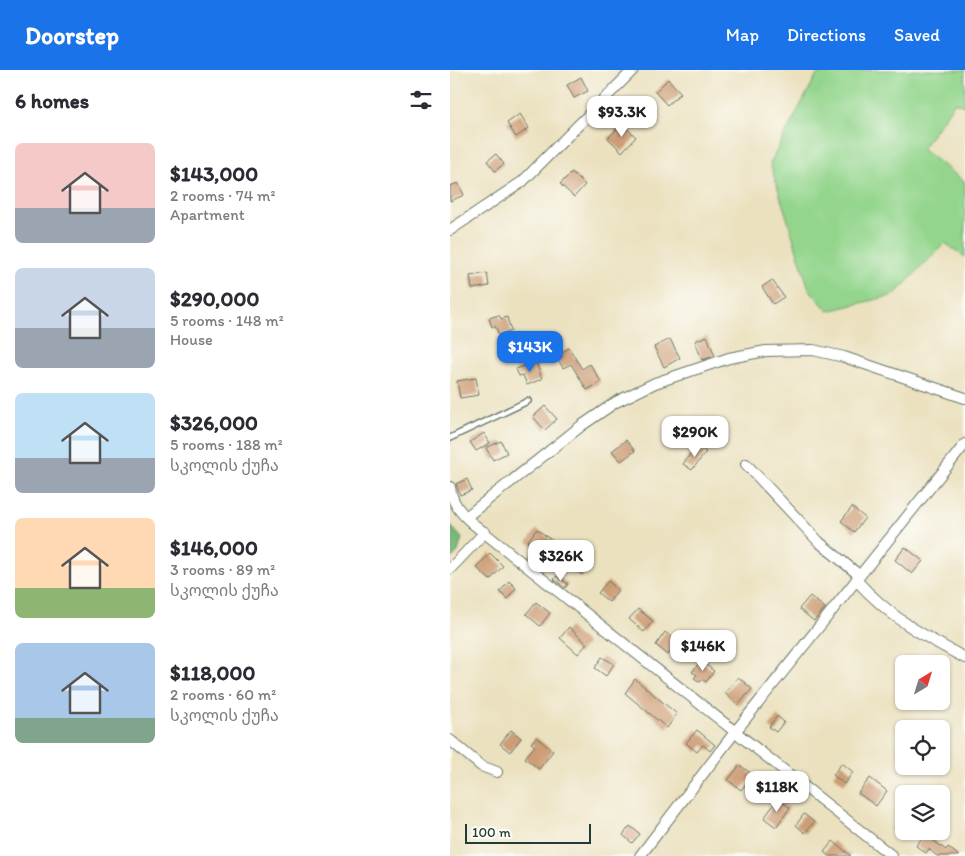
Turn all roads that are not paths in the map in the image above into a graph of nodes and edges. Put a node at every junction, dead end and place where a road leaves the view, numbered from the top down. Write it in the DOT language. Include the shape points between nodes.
graph roads {
  1 [pos="633,70"];
  2 [pos="450,230"];
  3 [pos="965,398"];
  4 [pos="528,401"];
  5 [pos="450,438"];
  6 [pos="965,444"];
  7 [pos="746,464"];
  8 [pos="450,493"];
  9 [pos="466,517"];
  10 [pos="485,532"];
  11 [pos="450,569"];
  12 [pos="858,578"];
  13 [pos="965,658"];
  14 [pos="735,732"];
  15 [pos="450,740"];
  16 [pos="497,772"];
  17 [pos="640,856"];
  18 [pos="892,856"];
  1 -- 2 [label="street" via="522,182"];
  3 -- 9 [label="street" via="844,357 813,350 766,351 729,358 655,383 616,402"];
  4 -- 5 [label="lane"];
  6 -- 12 [label="street"];
  7 -- 12 [label="street" via="818,542"];
  8 -- 9 [label="street"];
  9 -- 10 [label="street"];
  10 -- 11 [label="street"];
  10 -- 14 [label="street"];
  12 -- 13 [label="street" via="873,599 908,627"];
  12 -- 14 [label="street"];
  14 -- 17 [label="street"];
  14 -- 18 [label="street"];
  15 -- 16 [label="street" via="481,766"];
}
